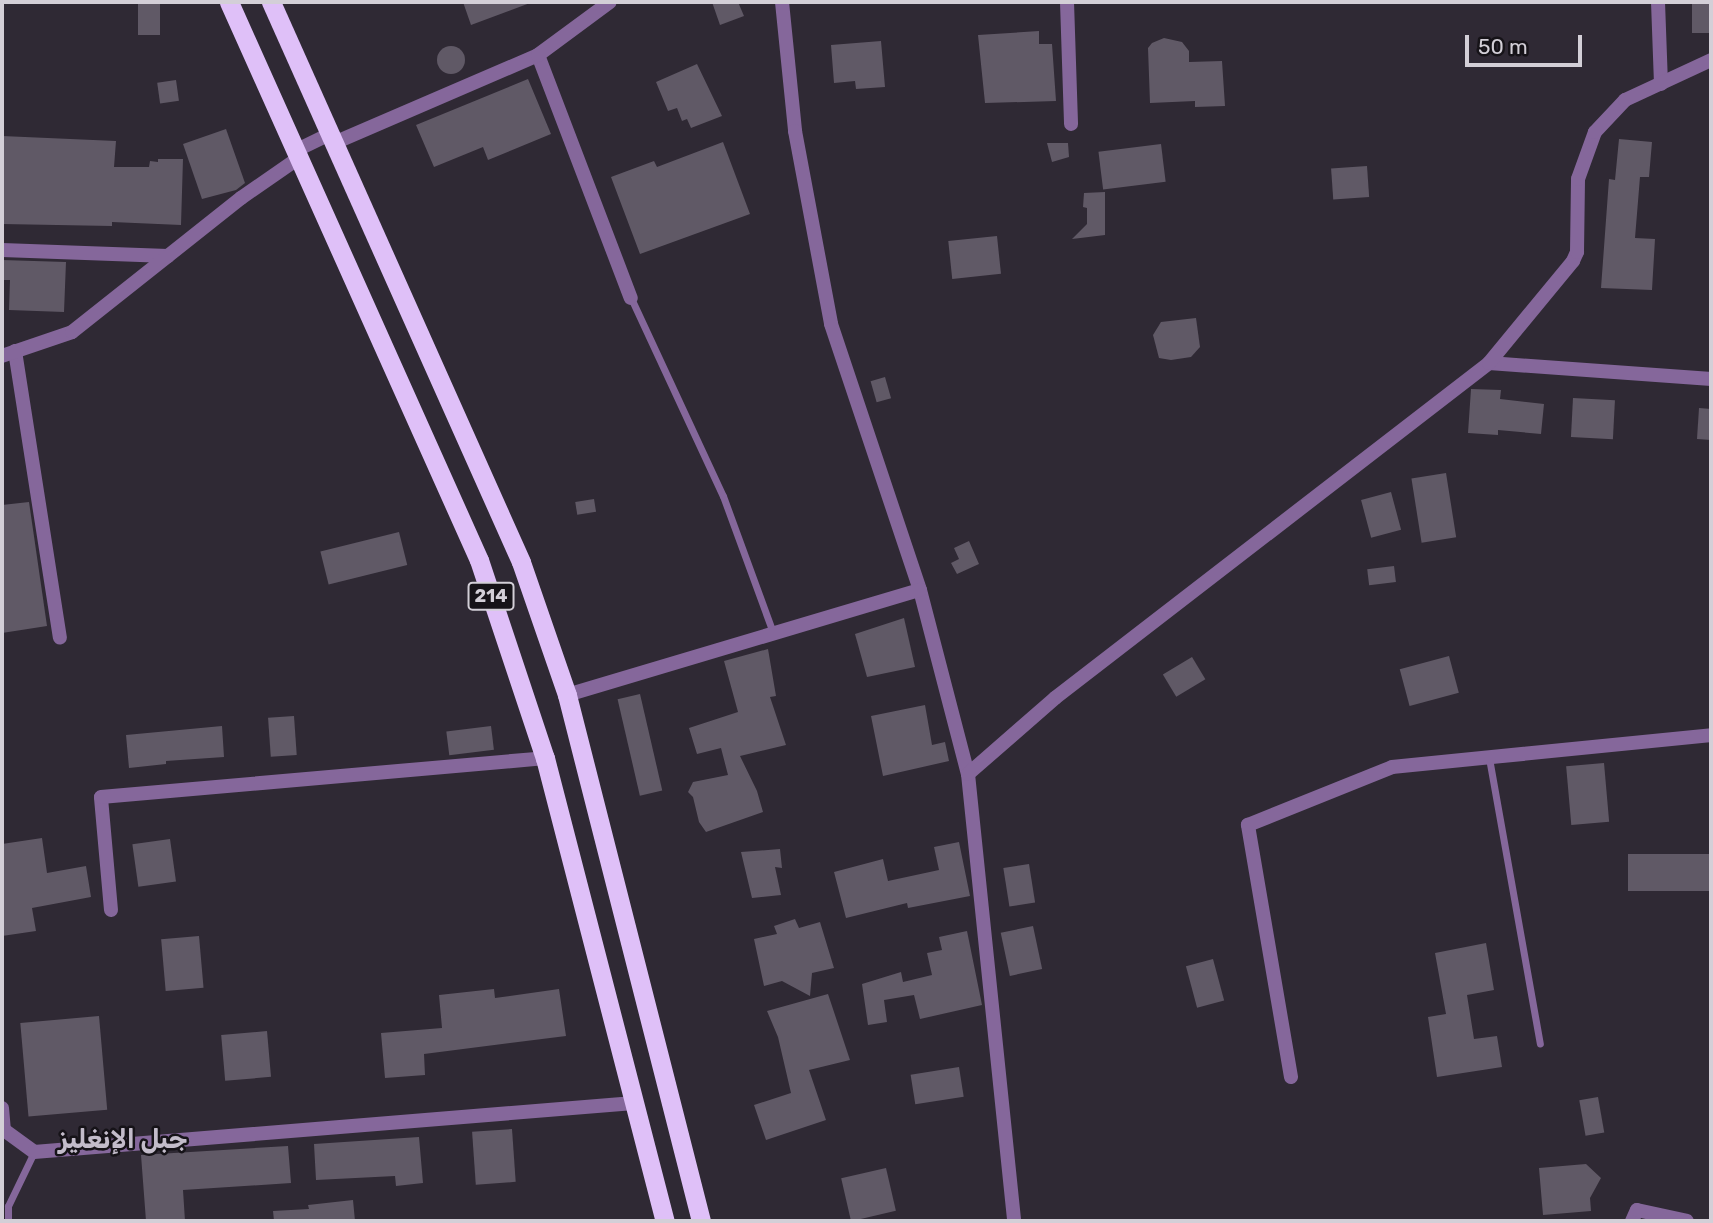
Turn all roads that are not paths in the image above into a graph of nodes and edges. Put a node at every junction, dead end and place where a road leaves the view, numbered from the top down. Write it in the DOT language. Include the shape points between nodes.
graph roads {
  1 [pos="229,2"];
  2 [pos="271,2"];
  3 [pos="610,2"];
  4 [pos="782,2"];
  5 [pos="1067,2"];
  6 [pos="1658,2"];
  7 [pos="538,55"];
  8 [pos="1711,60"];
  9 [pos="1661,83"];
  10 [pos="1071,124"];
  11 [pos="332,139"];
  12 [pos="298,153"];
  13 [pos="2,250"];
  14 [pos="168,256"];
  15 [pos="631,298"];
  16 [pos="8,353"];
  17 [pos="1489,363"];
  18 [pos="1711,379"];
  19 [pos="920,590"];
  20 [pos="773,633"];
  21 [pos="60,637"];
  22 [pos="567,695"];
  23 [pos="1711,734"];
  24 [pos="1488,756"];
  25 [pos="545,758"];
  26 [pos="968,774"];
  27 [pos="111,910"];
  28 [pos="1539,1043"];
  29 [pos="1291,1077"];
  30 [pos="635,1103"];
  31 [pos="2,1108"];
  32 [pos="34,1152"];
  33 [pos="8,1221"];
  34 [pos="665,1221"];
  35 [pos="701,1221"];
  36 [pos="1014,1221"];
  37 [pos="1632,1221"];
  38 [pos="1687,1221"];
  1 -- 12 [label="highway, 214"];
  2 -- 11 [label="highway, 214"];
  3 -- 7 [label="street"];
  4 -- 19 [label="street" via="795,131 831,324"];
  5 -- 10 [label="street"];
  6 -- 9 [label="street"];
  7 -- 11 [label="street"];
  7 -- 15 [label="street"];
  8 -- 9 [label="street"];
  9 -- 17 [label="street" via="1625,100 1595,132 1578,179 1573,261"];
  11 -- 12 [label="street"];
  11 -- 22 [label="highway, 214" via="521,562"];
  12 -- 14 [label="street"];
  12 -- 25 [label="highway, 214" via="478,560"];
  13 -- 14 [label="street"];
  14 -- 16 [label="street" via="72,332"];
  15 -- 20 [label="lane" via="723,496"];
  16 -- 21 [label="street"];
  17 -- 18 [label="street"];
  17 -- 26 [label="street" via="1055,698"];
  19 -- 20 [label="street"];
  19 -- 26 [label="street"];
  20 -- 22 [label="street"];
  22 -- 35 [label="highway, 214"];
  23 -- 24 [label="street"];
  24 -- 28 [label="lane"];
  24 -- 29 [label="street" via="1392,767 1248,825"];
  25 -- 27 [label="street" via="101,797"];
  25 -- 30 [label="highway, 214"];
  26 -- 36 [label="street"];
  30 -- 32 [label="street"];
  30 -- 34 [label="highway, 214"];
  31 -- 32 [label="street" via="4,1130"];
  32 -- 33 [label="lane" via="8,1206"];
  37 -- 38 [label="street" via="1637,1210"];
}
